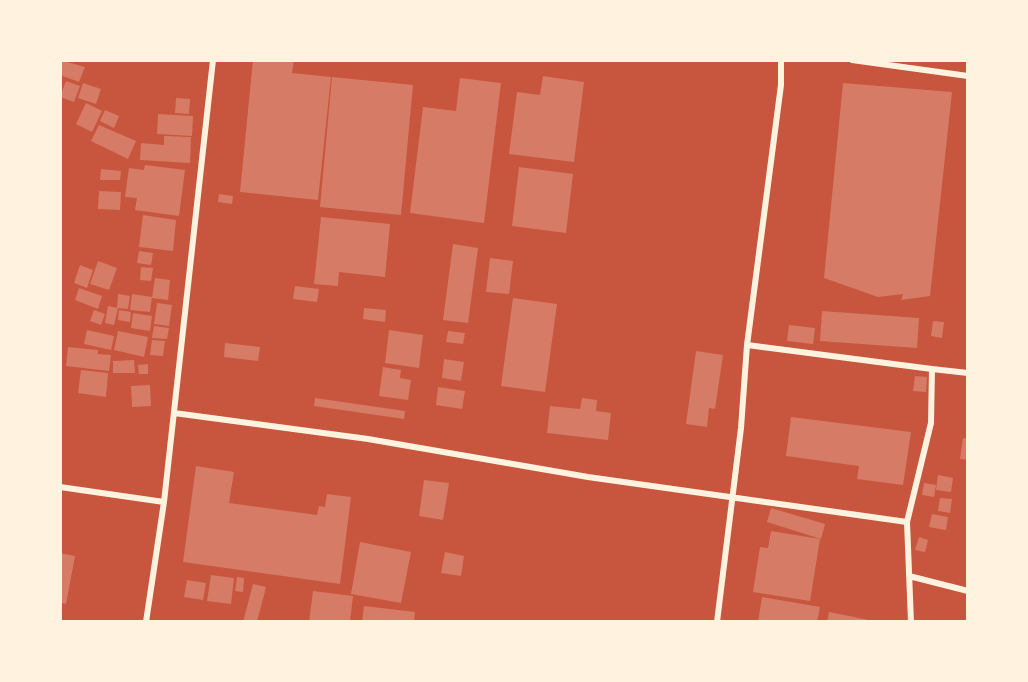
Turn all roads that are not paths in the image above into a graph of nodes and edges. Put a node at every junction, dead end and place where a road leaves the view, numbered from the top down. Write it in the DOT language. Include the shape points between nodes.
graph roads {
  1 [pos="213,60"];
  2 [pos="781,60"];
  3 [pos="852,60"];
  4 [pos="968,76"];
  5 [pos="747,345"];
  6 [pos="932,369"];
  7 [pos="968,373"];
  8 [pos="174,413"];
  9 [pos="60,487"];
  10 [pos="732,497"];
  11 [pos="164,502"];
  12 [pos="907,522"];
  13 [pos="909,576"];
  14 [pos="968,591"];
  15 [pos="146,622"];
  16 [pos="717,622"];
  17 [pos="911,622"];
  1 -- 8 [label="street"];
  2 -- 5 [label="street"];
  3 -- 4 [label="street"];
  5 -- 6 [label="street"];
  5 -- 10 [label="street"];
  6 -- 7 [label="street"];
  6 -- 12 [label="street" via="930,423"];
  8 -- 10 [label="street" via="368,439"];
  8 -- 11 [label="street"];
  9 -- 11 [label="street"];
  10 -- 12 [label="street"];
  10 -- 16 [label="street"];
  11 -- 15 [label="street"];
  12 -- 13 [label="street"];
  13 -- 14 [label="street"];
  13 -- 17 [label="street"];
}
